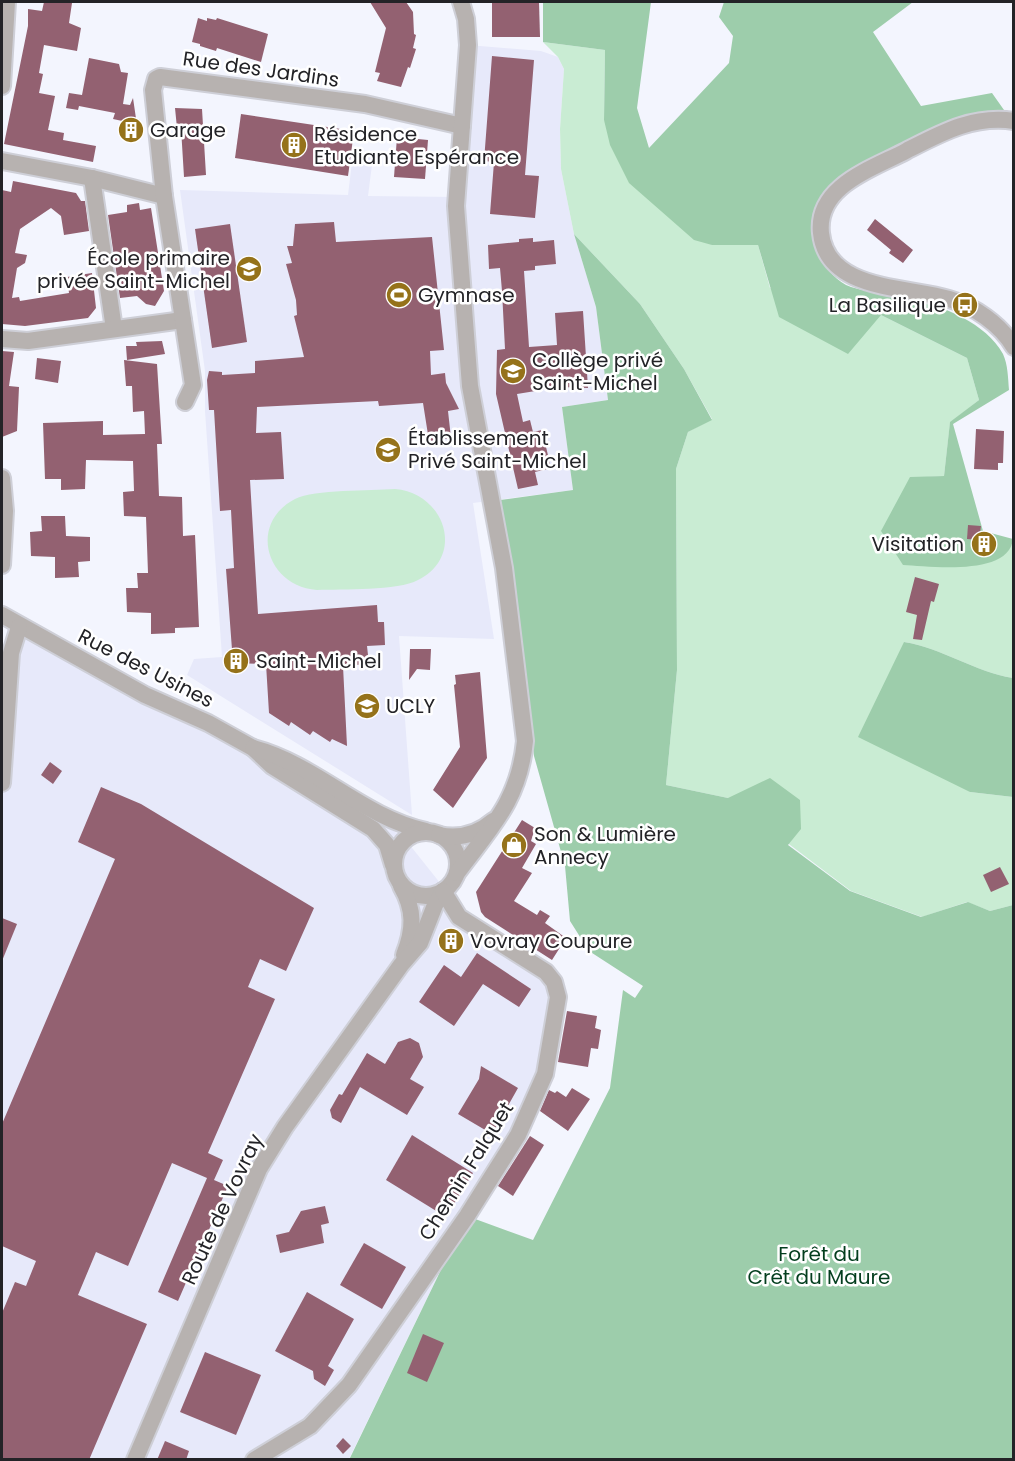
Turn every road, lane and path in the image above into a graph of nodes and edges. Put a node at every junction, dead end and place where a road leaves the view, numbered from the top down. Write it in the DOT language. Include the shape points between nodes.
graph roads {
  1 [pos="7,2"];
  2 [pos="461,2"];
  3 [pos="2,86"];
  4 [pos="1014,120"];
  5 [pos="462,126"];
  6 [pos="2,161"];
  7 [pos="92,178"];
  8 [pos="164,196"];
  9 [pos="183,320"];
  10 [pos="114,329"];
  11 [pos="2,339"];
  12 [pos="1014,347"];
  13 [pos="185,402"];
  14 [pos="2,478"];
  15 [pos="2,565"];
  16 [pos="2,615"];
  17 [pos="20,627"];
  18 [pos="252,748"];
  19 [pos="2,783"];
  20 [pos="500,815"];
  21 [pos="433,833"];
  22 [pos="393,865"];
  23 [pos="457,873"];
  24 [pos="400,883"];
  25 [pos="443,891"];
  26 [pos="401,964"];
  27 [pos="135,1460"];
  28 [pos="255,1460"];
  1 -- 3 [label="street"];
  2 -- 5 [label="street" via="468,45"];
  4 -- 12 [label="street" via="964,123 858,176 825,203 820,225 833,262 847,274 965,305 997,328"];
  5 -- 8 [label="street, Rue des Jardins" via="366,104 160,77 153,83 153,90"];
  5 -- 20 [label="street" via="456,206 470,386 504,568 525,741 517,782"];
  6 -- 7 [label="street"];
  7 -- 8 [label="street"];
  7 -- 10 [label="street"];
  8 -- 9 [label="street, Rue des Jardins"];
  9 -- 10 [label="street"];
  9 -- 13 [label="street, Rue des Jardins" via="193,385"];
  10 -- 11 [label="street" via="28,341"];
  14 -- 15 [label="street"];
  16 -- 17 [label="street, Rue des Usines"];
  17 -- 18 [label="street, Rue des Usines"];
  17 -- 19 [label="street" via="11,653"];
  18 -- 21 [label="street, Rue des Usines" via="291,760 391,822"];
  18 -- 22 [label="street, Rue des Usines" via="272,766 373,829 387,845"];
  20 -- 21 [label="street, Rue des Usines" via="469,836"];
  20 -- 23 [label="street" via="493,830"];
  21 -- 22 [label="street" via="405,839"];
  21 -- 23 [label="street" via="452,845"];
  22 -- 24 [label="street"];
  23 -- 25 [label="street"];
  24 -- 25 [label="street" via="420,896"];
  24 -- 26 [label="street, Route de Vovray" via="412,918 411,937"];
  25 -- 26 [label="street, Route de Vovray" via="420,943"];
  25 -- 28 [label="street, Chemin Falquet" via="459,917 546,972 554,982 558,997 545,1074 518,1134 467,1216 349,1385 309,1426"];
  26 -- 27 [label="street, Route de Vovray" via="259,1169"];
}
